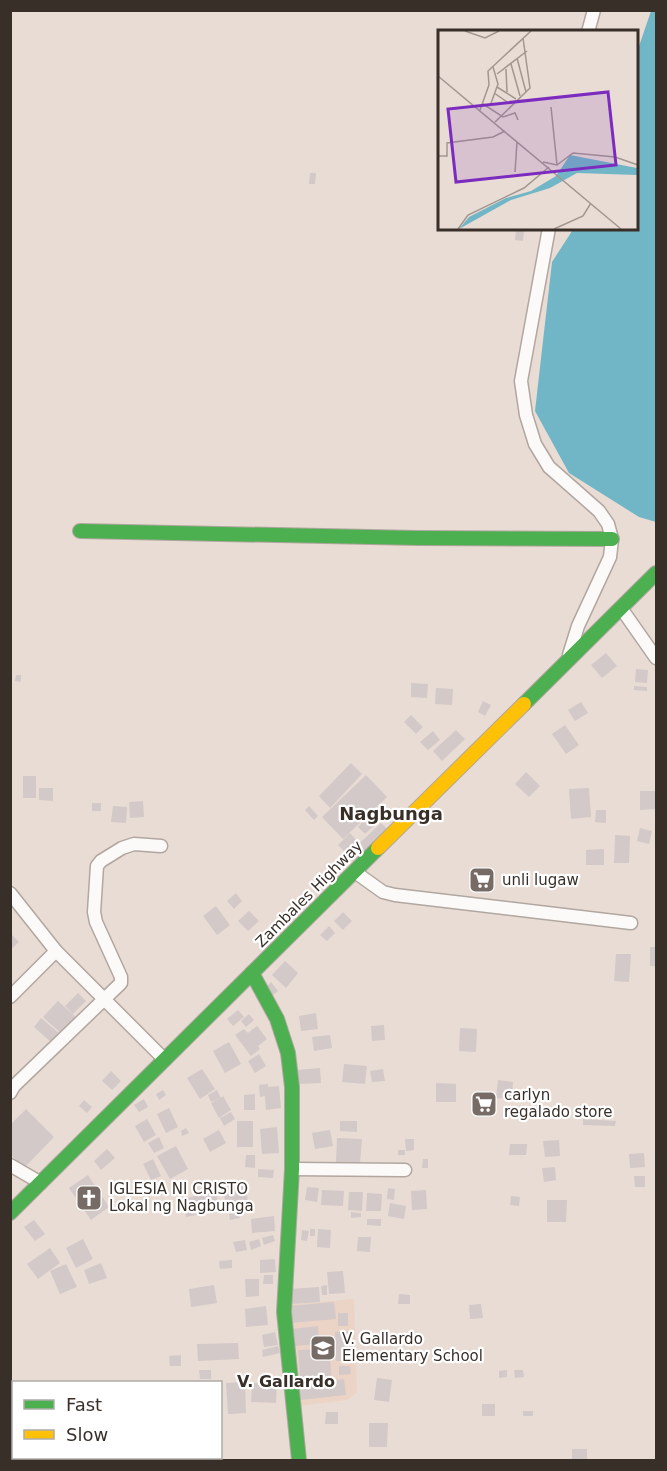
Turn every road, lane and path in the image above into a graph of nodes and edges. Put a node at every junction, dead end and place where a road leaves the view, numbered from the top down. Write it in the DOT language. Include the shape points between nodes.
graph roads {
  1 [pos="594,10"];
  2 [pos="589,30"];
  3 [pos="549,230"];
  4 [pos="81,531"];
  5 [pos="612,539"];
  6 [pos="657,573"];
  7 [pos="621,608"];
  8 [pos="657,658"];
  9 [pos="567,662"];
  10 [pos="161,846"];
  11 [pos="355,872"];
  12 [pos="12,900"];
  13 [pos="631,923"];
  14 [pos="56,951"];
  15 [pos="252,973"];
  16 [pos="10,997"];
  17 [pos="104,999"];
  18 [pos="165,1060"];
  19 [pos="12,1088"];
  20 [pos="10,1165"];
  21 [pos="292,1169"];
  22 [pos="405,1170"];
  23 [pos="41,1183"];
  24 [pos="10,1213"];
  25 [pos="299,1461"];
  1 -- 2 [label="street"];
  3 -- 5 [label="street" via="521,381 526,415 549,467 599,511"];
  4 -- 5 [label="street"];
  5 -- 9 [label="street" via="609,557 578,626"];
  6 -- 7 [label="street, Zambales Highway"];
  7 -- 8 [label="street"];
  7 -- 9 [label="street, Zambales Highway"];
  9 -- 11 [label="street, Zambales Highway"];
  10 -- 17 [label="street" via="134,844 97,866 96,922 121,980"];
  11 -- 13 [label="street" via="383,892 395,895"];
  11 -- 15 [label="street, Zambales Highway"];
  12 -- 14 [label="street"];
  14 -- 16 [label="street"];
  14 -- 17 [label="street"];
  15 -- 18 [label="street, Zambales Highway"];
  15 -- 21 [label="street" via="277,1019 288,1053"];
  17 -- 18 [label="street"];
  17 -- 19 [label="street"];
  18 -- 23 [label="street, Zambales Highway"];
  20 -- 23 [label="street"];
  21 -- 22 [label="street"];
  21 -- 25 [label="street" via="284,1312"];
  23 -- 24 [label="street, Zambales Highway"];
}
